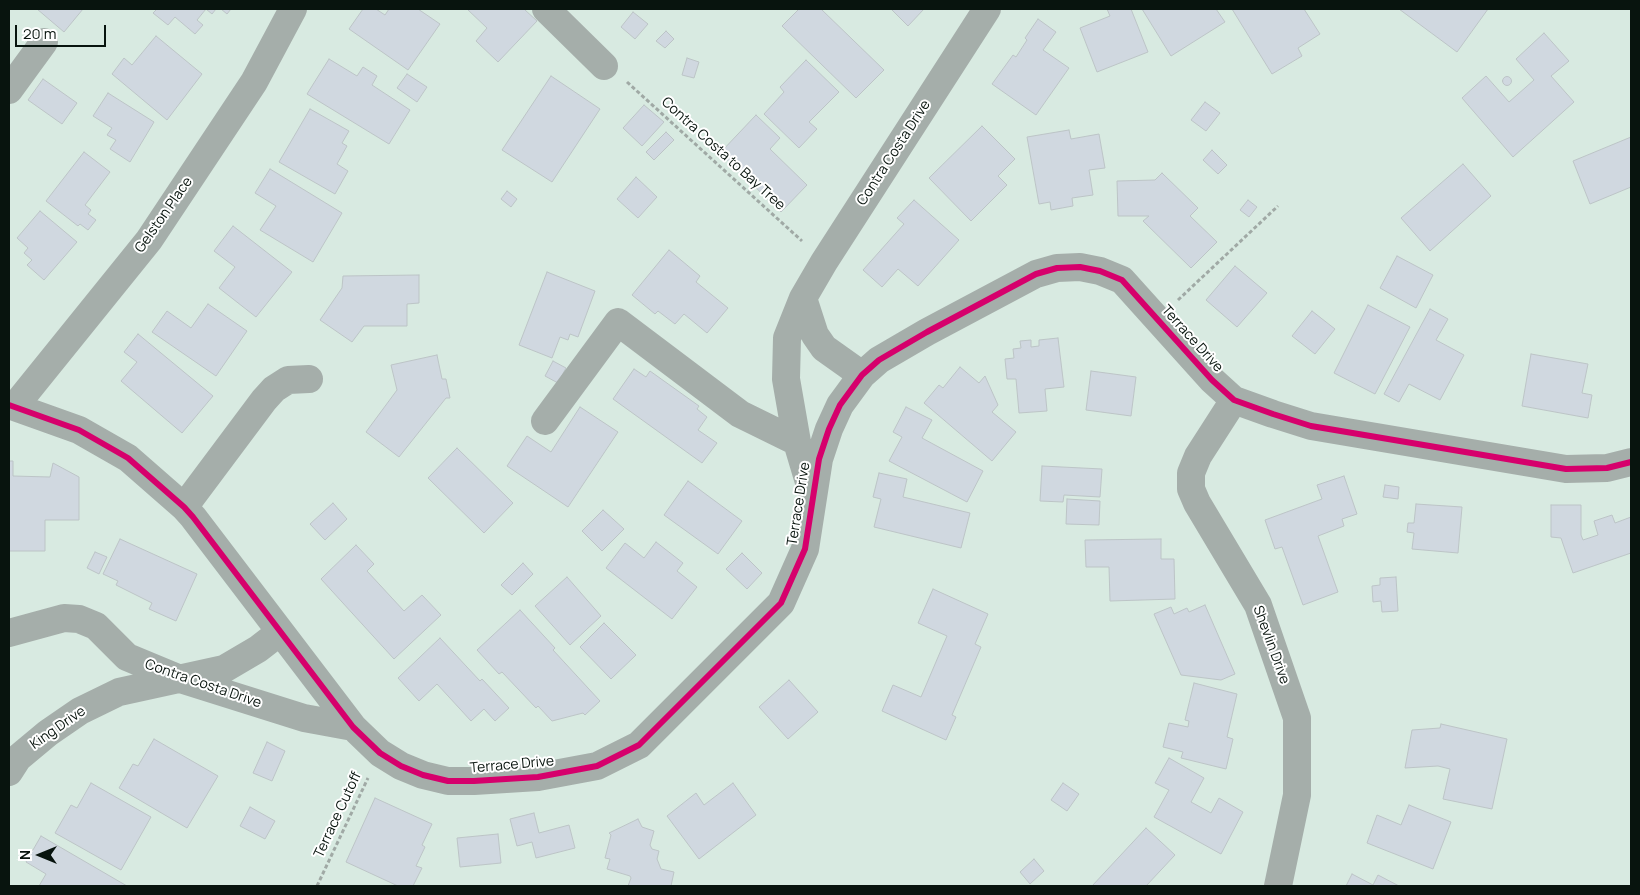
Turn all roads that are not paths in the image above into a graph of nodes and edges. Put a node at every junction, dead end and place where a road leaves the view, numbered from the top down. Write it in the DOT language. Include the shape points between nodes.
graph roads {
  1 [pos="292,9"];
  2 [pos="546,9"];
  3 [pos="987,9"];
  4 [pos="44,42"];
  5 [pos="604,66"];
  6 [pos="9,90"];
  7 [pos="803,298"];
  8 [pos="862,374"];
  9 [pos="309,379"];
  10 [pos="1234,400"];
  11 [pos="12,405"];
  12 [pos="545,421"];
  13 [pos="797,442"];
  14 [pos="1631,462"];
  15 [pos="812,495"];
  16 [pos="184,506"];
  17 [pos="280,632"];
  18 [pos="9,633"];
  19 [pos="180,679"];
  20 [pos="353,727"];
  21 [pos="9,772"];
  22 [pos="1278,886"];
  1 -- 11 [label="street, Gelston Place" via="254,82 149,240"];
  2 -- 5 [label="street"];
  3 -- 7 [label="street, Contra Costa Drive"];
  4 -- 6 [label="street"];
  7 -- 8 [label="street" via="814,335 824,348"];
  7 -- 13 [label="street, Contra Costa Drive" via="787,338 786,378"];
  8 -- 10 [label="street, Terrace Drive" via="879,360 927,332 1036,274 1080,267 1122,280"];
  8 -- 15 [label="street, Terrace Drive" via="840,404 829,429"];
  9 -- 16 [label="street" via="288,380 274,389"];
  10 -- 14 [label="street, Terrace Drive" via="1310,426 1566,468 1608,468"];
  10 -- 22 [label="street, Shevlin Drive" via="1198,456 1191,472 1191,489 1258,605 1297,718 1297,795"];
  11 -- 16 [label="street, Terrace Drive" via="79,430 128,458"];
  12 -- 13 [label="street" via="618,322 740,414"];
  13 -- 15 [label="street, Contra Costa Drive"];
  15 -- 20 [label="street, Terrace Drive" via="806,549 781,603 639,745 597,766 538,777 448,781 401,766 380,753"];
  16 -- 17 [label="street, Terrace Drive"];
  17 -- 19 [label="street, King Drive" via="224,669"];
  17 -- 20 [label="street, Terrace Drive"];
  18 -- 19 [label="street, Contra Costa Drive" via="64,618 79,619 96,626 127,657"];
  19 -- 20 [label="street, Contra Costa Drive" via="304,718"];
  19 -- 21 [label="street, King Drive" via="119,692 80,711 18,758"];
}
